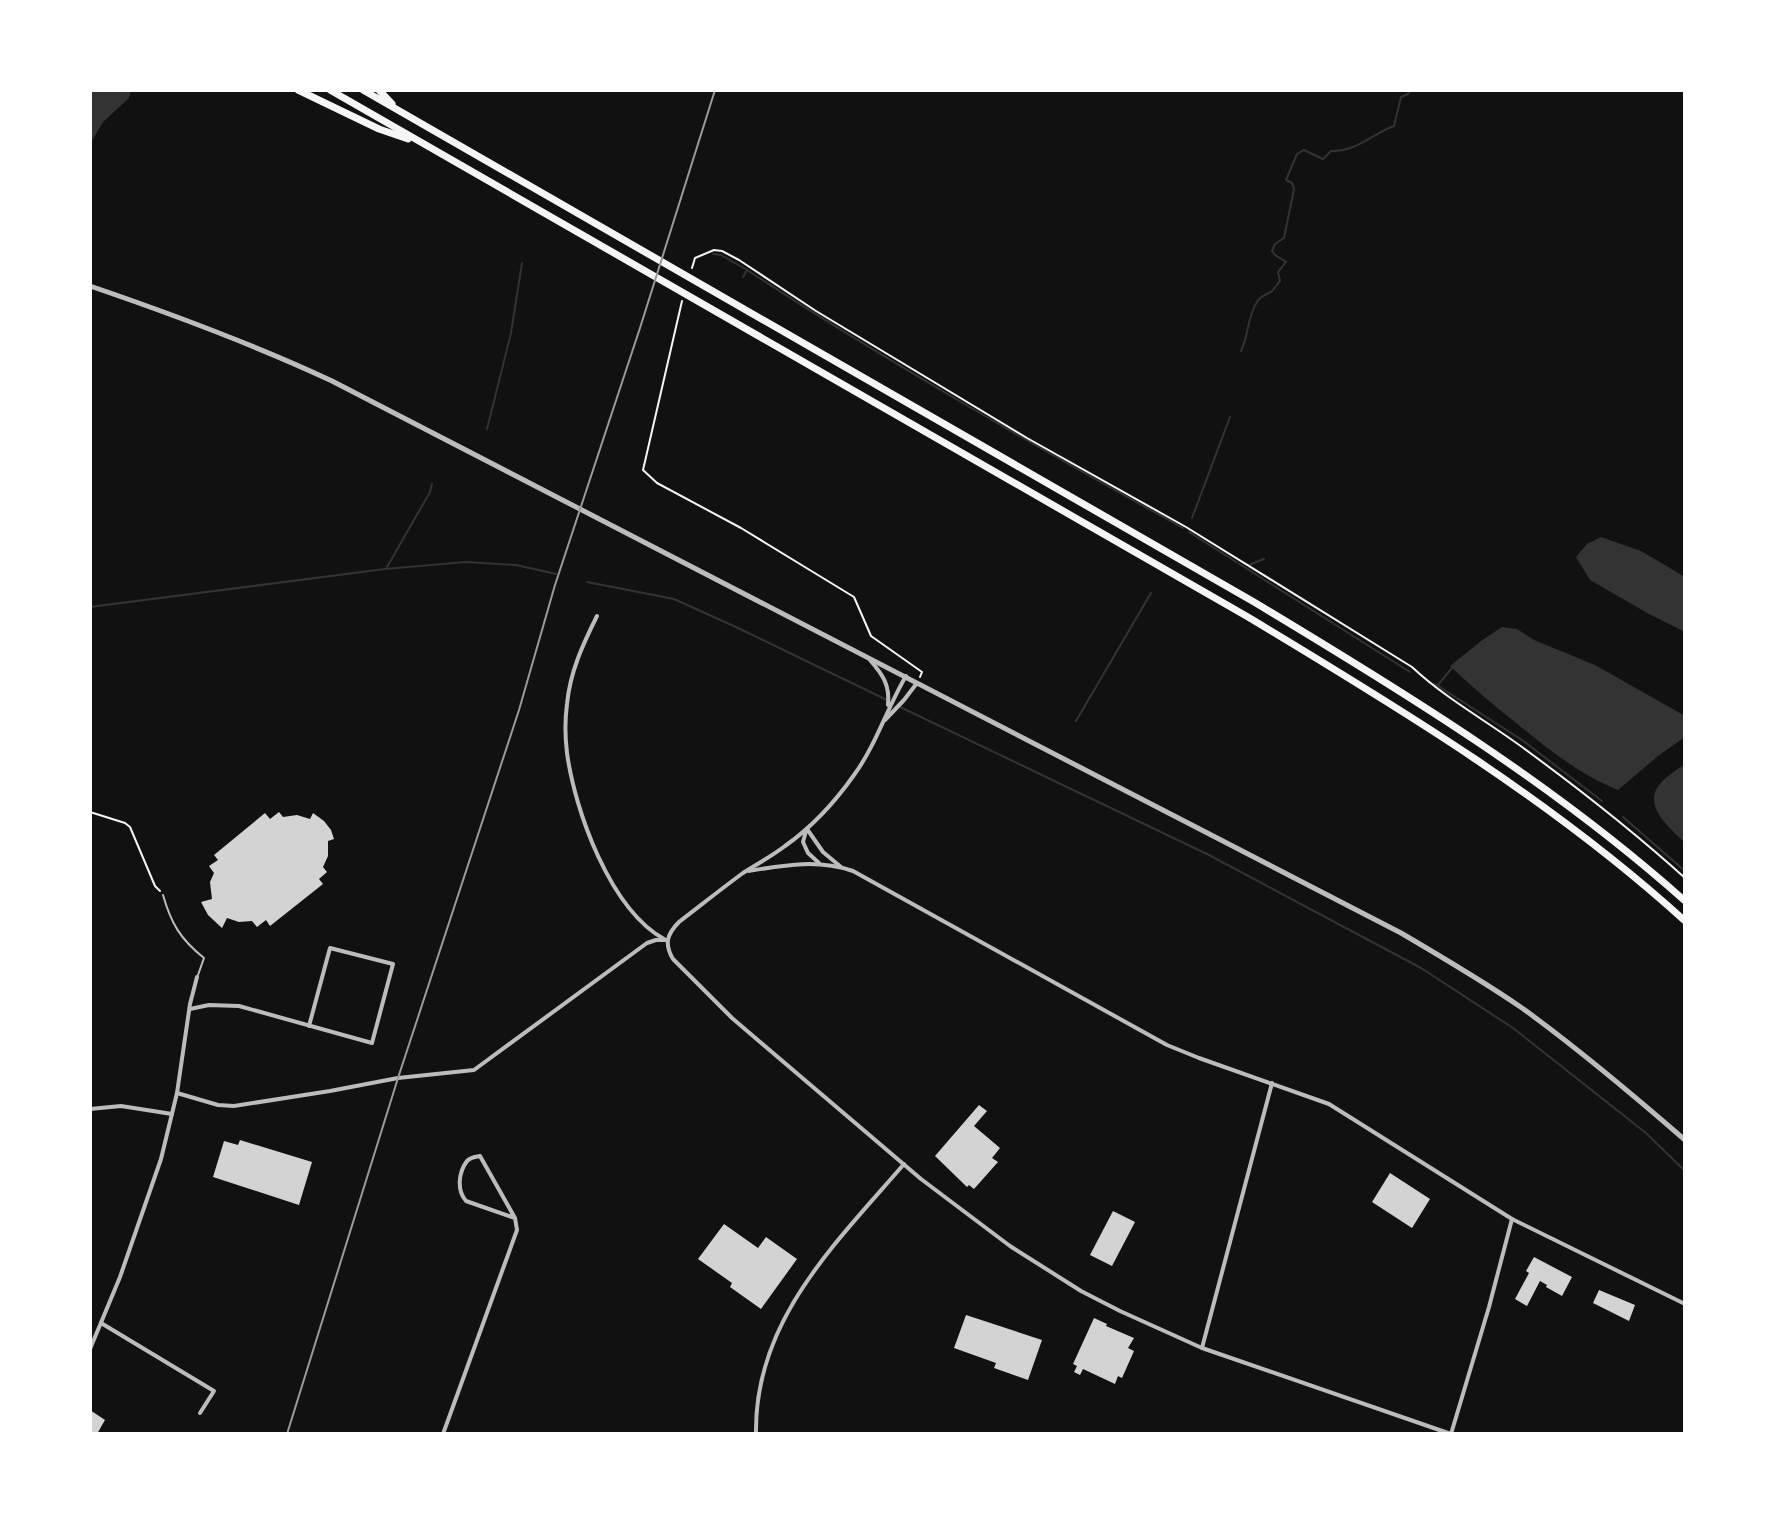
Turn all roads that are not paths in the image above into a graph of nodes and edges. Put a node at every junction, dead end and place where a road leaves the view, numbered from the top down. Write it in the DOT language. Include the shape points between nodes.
graph roads {
  1 [pos="298,90"];
  2 [pos="330,90"];
  3 [pos="363,90"];
  4 [pos="379,90"];
  5 [pos="396,109"];
  6 [pos="426,145"];
  7 [pos="90,286"];
  8 [pos="597,616"];
  9 [pos="865,655"];
  10 [pos="906,676"];
  11 [pos="917,683"];
  12 [pos="892,694"];
  13 [pos="884,722"];
  14 [pos="807,829"];
  15 [pos="819,863"];
  16 [pos="843,868"];
  17 [pos="747,871"];
  18 [pos="163,895"];
  19 [pos="1685,901"];
  20 [pos="1685,921"];
  21 [pos="667,940"];
  22 [pos="197,977"];
  23 [pos="190,1009"];
  24 [pos="309,1026"];
  25 [pos="1272,1083"];
  26 [pos="177,1093"];
  27 [pos="90,1109"];
  28 [pos="172,1114"];
  29 [pos="1685,1140"];
  30 [pos="904,1164"];
  31 [pos="515,1218"];
  32 [pos="1512,1219"];
  33 [pos="1685,1304"];
  34 [pos="101,1323"];
  35 [pos="1202,1348"];
  36 [pos="90,1349"];
  37 [pos="200,1413"];
  38 [pos="443,1434"];
  39 [pos="756,1434"];
  40 [pos="1451,1434"];
  1 -- 6 [label="highway"];
  2 -- 6 [label="highway"];
  3 -- 5 [label="highway"];
  4 -- 5 [label="highway"];
  5 -- 19 [label="highway" via="1394,687 1560,800"];
  6 -- 20 [label="highway" via="686,299 1235,609 1423,723 1534,798"];
  7 -- 9 [label="street" via="288,360"];
  8 -- 21 [label="street" via="579,653 567,701 571,776 595,850 615,885 639,919"];
  9 -- 10 [label="street"];
  9 -- 12 [label="street"];
  10 -- 11 [label="street"];
  10 -- 12 [label="street"];
  11 -- 13 [label="street"];
  11 -- 29 [label="street" via="1411,938 1536,1018"];
  12 -- 13 [label="street"];
  13 -- 14 [label="street" via="853,777"];
  14 -- 15 [label="street" via="803,842"];
  14 -- 16 [label="street"];
  14 -- 17 [label="street"];
  15 -- 16 [label="street"];
  15 -- 17 [label="street"];
  16 -- 25 [label="street" via="1167,1045"];
  17 -- 21 [label="street" via="679,922"];
  18 -- 22 [label="lane" via="183,940 204,958"];
  21 -- 26 [label="street" via="647,943 469,1071 234,1106"];
  21 -- 30 [label="street" via="673,959 712,1000"];
  22 -- 23 [label="street"];
  23 -- 24 [label="street" via="239,1006"];
  23 -- 26 [label="street"];
  24 -- 24 [label="street" via="372,1043 393,964 330,948"];
  25 -- 32 [label="street" via="1329,1104"];
  25 -- 35 [label="street"];
  26 -- 28 [label="street"];
  27 -- 28 [label="street" via="121,1106"];
  28 -- 34 [label="street" via="154,1183"];
  30 -- 35 [label="street" via="976,1222 1081,1291"];
  30 -- 39 [label="street" via="790,1305 762,1377"];
  31 -- 31 [label="street" via="466,1201 459,1184 468,1160 480,1156"];
  31 -- 38 [label="street" via="514,1240"];
  32 -- 33 [label="street"];
  32 -- 40 [label="street"];
  34 -- 36 [label="street"];
  34 -- 37 [label="street" via="214,1391"];
  35 -- 40 [label="street"];
}
